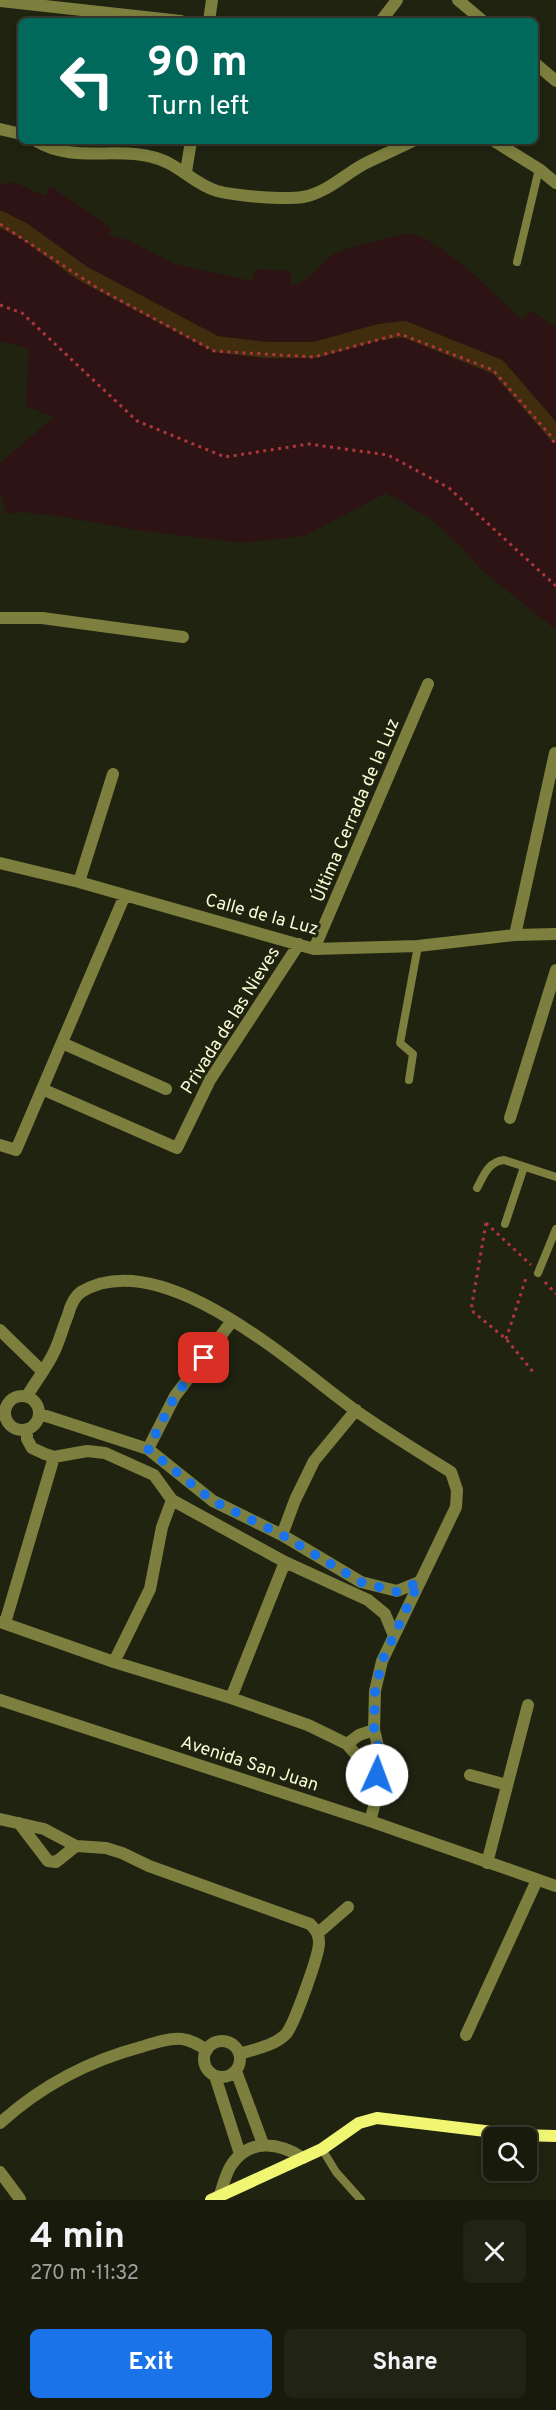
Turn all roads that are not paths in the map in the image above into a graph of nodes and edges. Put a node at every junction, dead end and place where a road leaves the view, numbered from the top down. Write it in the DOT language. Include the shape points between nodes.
graph roads {
  1 [pos="212,0"];
  2 [pos="397,0"];
  3 [pos="458,0"];
  4 [pos="0,1"];
  5 [pos="154,18"];
  6 [pos="209,18"];
  7 [pos="383,18"];
  8 [pos="479,18"];
  9 [pos="538,66"];
  10 [pos="556,81"];
  11 [pos="0,129"];
  12 [pos="18,133"];
  13 [pos="41,144"];
  14 [pos="191,144"];
  15 [pos="408,144"];
  16 [pos="499,144"];
  17 [pos="539,169"];
  18 [pos="186,172"];
  19 [pos="556,183"];
  20 [pos="517,262"];
  21 [pos="0,618"];
  22 [pos="183,637"];
  23 [pos="428,684"];
  24 [pos="555,753"];
  25 [pos="113,774"];
  26 [pos="0,863"];
  27 [pos="79,882"];
  28 [pos="125,895"];
  29 [pos="556,934"];
  30 [pos="515,935"];
  31 [pos="299,944"];
  32 [pos="418,946"];
  33 [pos="314,949"];
  34 [pos="556,970"];
  35 [pos="62,1043"];
  36 [pos="409,1080"];
  37 [pos="42,1089"];
  38 [pos="166,1089"];
  39 [pos="510,1118"];
  40 [pos="0,1145"];
  41 [pos="524,1167"];
  42 [pos="556,1177"];
  43 [pos="477,1188"];
  44 [pos="506,1224"];
  45 [pos="556,1229"];
  46 [pos="538,1273"];
  47 [pos="232,1321"];
  48 [pos="0,1330"];
  49 [pos="42,1371"];
  50 [pos="27,1396"];
  51 [pos="356,1410"];
  52 [pos="39,1414"];
  53 [pos="3,1420"];
  54 [pos="27,1430"];
  55 [pos="148,1449"];
  56 [pos="54,1457"];
  57 [pos="172,1500"];
  58 [pos="282,1535"];
  59 [pos="285,1562"];
  60 [pos="419,1582"];
  61 [pos="2,1622"];
  62 [pos="394,1636"];
  63 [pos="114,1662"];
  64 [pos="231,1698"];
  65 [pos="0,1700"];
  66 [pos="528,1705"];
  67 [pos="374,1730"];
  68 [pos="347,1744"];
  69 [pos="375,1761"];
  70 [pos="470,1775"];
  71 [pos="507,1785"];
  72 [pos="0,1819"];
  73 [pos="370,1821"];
  74 [pos="19,1823"];
  75 [pos="76,1846"];
  76 [pos="487,1863"];
  77 [pos="537,1880"];
  78 [pos="556,1886"];
  79 [pos="348,1907"];
  80 [pos="318,1933"];
  81 [pos="466,2035"];
  82 [pos="207,2050"];
  83 [pos="240,2054"];
  84 [pos="236,2071"];
  85 [pos="215,2076"];
  86 [pos="0,2123"];
  87 [pos="556,2136"];
  88 [pos="263,2144"];
  89 [pos="322,2149"];
  90 [pos="240,2154"];
  91 [pos="303,2158"];
  92 [pos="0,2172"];
  93 [pos="215,2197"];
  94 [pos="20,2199"];
  95 [pos="361,2200"];
  1 -- 6 [label="street"];
  2 -- 7 [label="street"];
  3 -- 8 [label="street"];
  4 -- 5 [label="street"];
  9 -- 10 [label="street"];
  11 -- 12 [label="street"];
  13 -- 18 [label="street" via="77,154 154,157"];
  14 -- 18 [label="street"];
  15 -- 18 [label="street" via="304,197 217,191"];
  16 -- 17 [label="street"];
  17 -- 19 [label="street"];
  17 -- 20 [label="lane"];
  21 -- 22 [label="street" via="42,618"];
  23 -- 33 [label="street, Última Cerrada de la Luz"];
  24 -- 30 [label="street"];
  25 -- 27 [label="street"];
  26 -- 27 [label="street, Calle de la Luz"];
  27 -- 28 [label="street, Calle de la Luz"];
  28 -- 31 [label="street, Calle de la Luz"];
  28 -- 35 [label="street"];
  29 -- 30 [label="street, Calle de la Luz"];
  30 -- 32 [label="street, Calle de la Luz"];
  31 -- 33 [label="street, Calle de la Luz"];
  31 -- 37 [label="street, Privada de las Nieves" via="210,1080 177,1148"];
  32 -- 33 [label="street, Calle de la Luz"];
  32 -- 36 [label="lane" via="400,1044 413,1054"];
  34 -- 39 [label="street"];
  35 -- 37 [label="street"];
  35 -- 38 [label="street"];
  37 -- 40 [label="street" via="16,1150"];
  41 -- 42 [label="lane"];
  41 -- 43 [label="lane" via="504,1160 490,1164"];
  41 -- 44 [label="lane"];
  45 -- 46 [label="lane"];
  47 -- 49 [label="street" via="213,1309 150,1284 119,1281 96,1286 79,1293 71,1305 55,1350"];
  47 -- 51 [label="street" via="275,1348"];
  47 -- 55 [label="street" via="175,1396"];
  48 -- 49 [label="street"];
  49 -- 50 [label="street"];
  50 -- 52 [label="street" via="36,1402"];
  50 -- 53 [label="street" via="11,1400"];
  51 -- 58 [label="street" via="314,1461"];
  51 -- 60 [label="street" via="451,1472 457,1490 456,1508"];
  52 -- 54 [label="street" via="37,1422"];
  52 -- 55 [label="street"];
  53 -- 54 [label="street"];
  54 -- 56 [label="street" via="32,1448"];
  55 -- 58 [label="street" via="213,1501"];
  56 -- 57 [label="street" via="87,1451 105,1453 154,1475"];
  56 -- 61 [label="street"];
  57 -- 59 [label="street"];
  57 -- 63 [label="street" via="162,1527 150,1589"];
  58 -- 60 [label="street" via="361,1582 397,1592"];
  59 -- 62 [label="street" via="368,1600 386,1614"];
  59 -- 64 [label="street"];
  60 -- 62 [label="street"];
  61 -- 63 [label="street"];
  62 -- 67 [label="street" via="382,1661 375,1691"];
  63 -- 64 [label="street"];
  64 -- 68 [label="street" via="308,1725"];
  65 -- 73 [label="street, Avenida San Juan"];
  66 -- 71 [label="street"];
  67 -- 68 [label="street"];
  67 -- 69 [label="street" via="378,1746"];
  68 -- 69 [label="street" via="358,1757"];
  69 -- 73 [label="street" via="379,1788"];
  70 -- 71 [label="street"];
  71 -- 76 [label="street"];
  72 -- 74 [label="street"];
  73 -- 76 [label="street, Avenida San Juan"];
  74 -- 75 [label="street" via="44,1829"];
  74 -- 75 [label="street" via="48,1861 56,1863"];
  75 -- 80 [label="street" via="122,1853 310,1924"];
  76 -- 77 [label="street, Avenida San Juan"];
  77 -- 78 [label="street, Avenida San Juan"];
  77 -- 81 [label="street"];
  79 -- 80 [label="street"];
  80 -- 83 [label="street" via="320,1946 287,2033 275,2042"];
  82 -- 83 [label="street" via="219,2041 233,2045"];
  82 -- 85 [label="street" via="205,2064"];
  82 -- 86 [label="street" via="183,2039 167,2039 107,2056 67,2075"];
  83 -- 84 [label="street"];
  84 -- 85 [label="street" via="230,2076"];
  84 -- 88 [label="street"];
  85 -- 90 [label="street"];
  87 -- 89 [label="main road" via="377,2118 359,2123"];
  88 -- 90 [label="street"];
  88 -- 91 [label="street" via="278,2145"];
  89 -- 91 [label="main road"];
  89 -- 95 [label="lane"];
  90 -- 93 [label="street"];
  91 -- 93 [label="main road"];
  92 -- 94 [label="street"];
}
